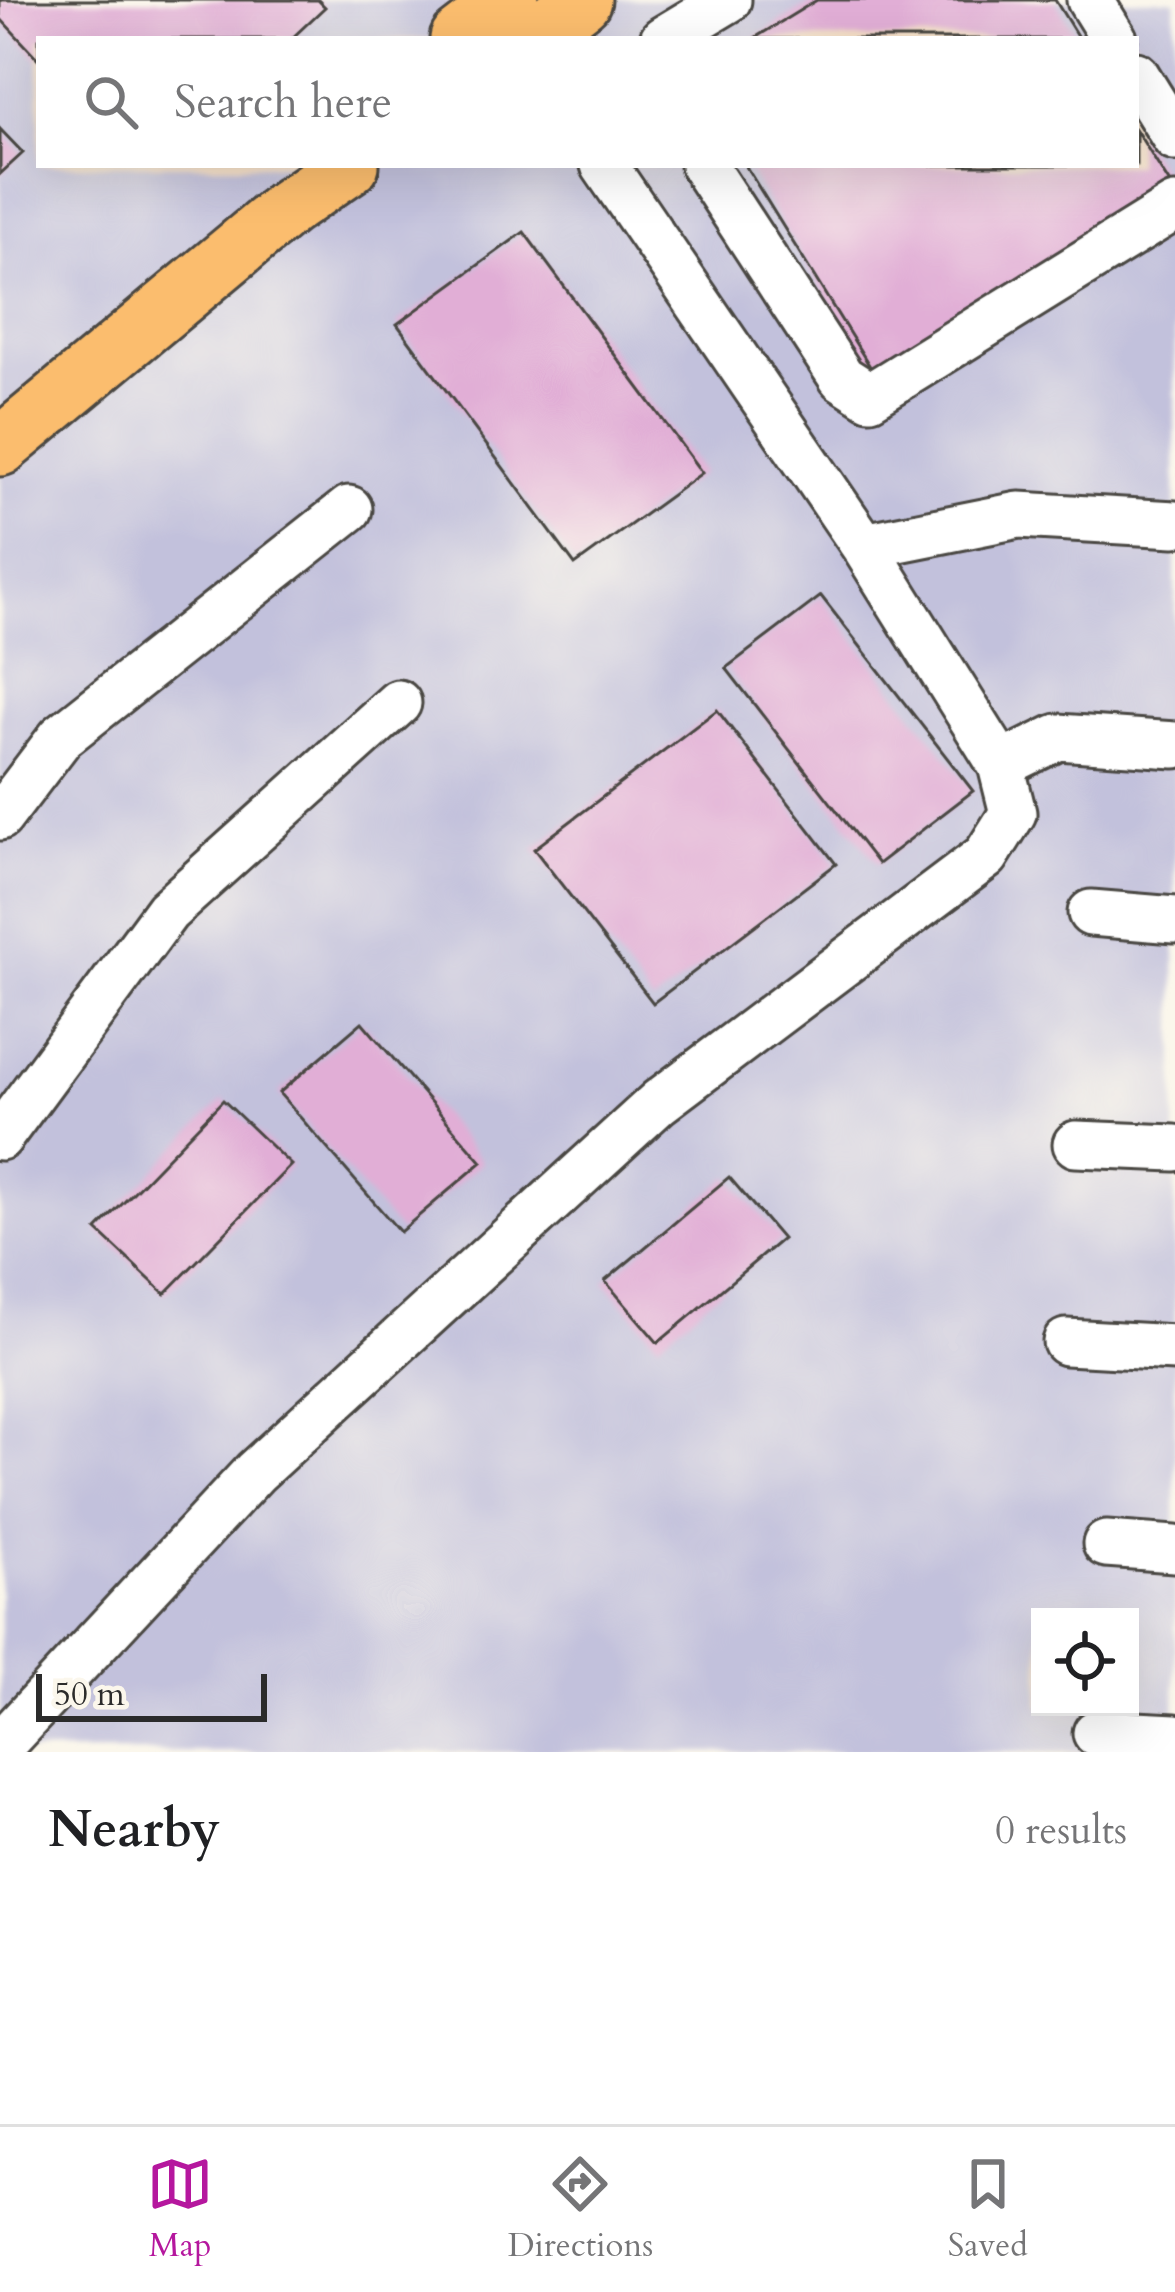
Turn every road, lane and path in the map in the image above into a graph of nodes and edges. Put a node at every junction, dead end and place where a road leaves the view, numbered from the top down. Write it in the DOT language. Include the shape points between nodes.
graph roads {
  1 [pos="510,0"];
  2 [pos="582,0"];
  3 [pos="728,0"];
  4 [pos="1090,0"];
  5 [pos="463,36"];
  6 [pos="535,36"];
  7 [pos="669,36"];
  8 [pos="1112,36"];
  9 [pos="1139,80"];
  10 [pos="1175,138"];
  11 [pos="290,168"];
  12 [pos="346,168"];
  13 [pos="606,168"];
  14 [pos="705,168"];
  15 [pos="1175,207"];
  16 [pos="0,405"];
  17 [pos="0,448"];
  18 [pos="349,509"];
  19 [pos="1175,524"];
  20 [pos="864,546"];
  21 [pos="398,703"];
  22 [pos="1175,745"];
  23 [pos="1001,765"];
  24 [pos="0,817"];
  25 [pos="1091,913"];
  26 [pos="1175,920"];
  27 [pos="0,1137"];
  28 [pos="1076,1144"];
  29 [pos="1175,1148"];
  30 [pos="1066,1342"];
  31 [pos="1175,1348"];
  32 [pos="1106,1544"];
  33 [pos="1175,1549"];
  34 [pos="1096,1733"];
  35 [pos="1175,1737"];
  36 [pos="0,1746"];
  1 -- 5 [label="main road"];
  2 -- 6 [label="main road"];
  3 -- 7 [label="street"];
  4 -- 8 [label="street"];
  9 -- 10 [label="street"];
  11 -- 16 [label="main road"];
  12 -- 17 [label="main road"];
  13 -- 20 [label="street"];
  14 -- 15 [label="street" via="842,378 870,397"];
  18 -- 24 [label="street" via="61,737"];
  19 -- 20 [label="street" via="1019,514"];
  20 -- 23 [label="street"];
  21 -- 27 [label="street" via="167,911"];
  22 -- 23 [label="street" via="1058,737"];
  23 -- 36 [label="street" via="1012,813 986,856 658,1102 255,1472"];
  25 -- 26 [label="street"];
  28 -- 29 [label="street"];
  30 -- 31 [label="street"];
  32 -- 33 [label="street"];
  34 -- 35 [label="street"];
}
